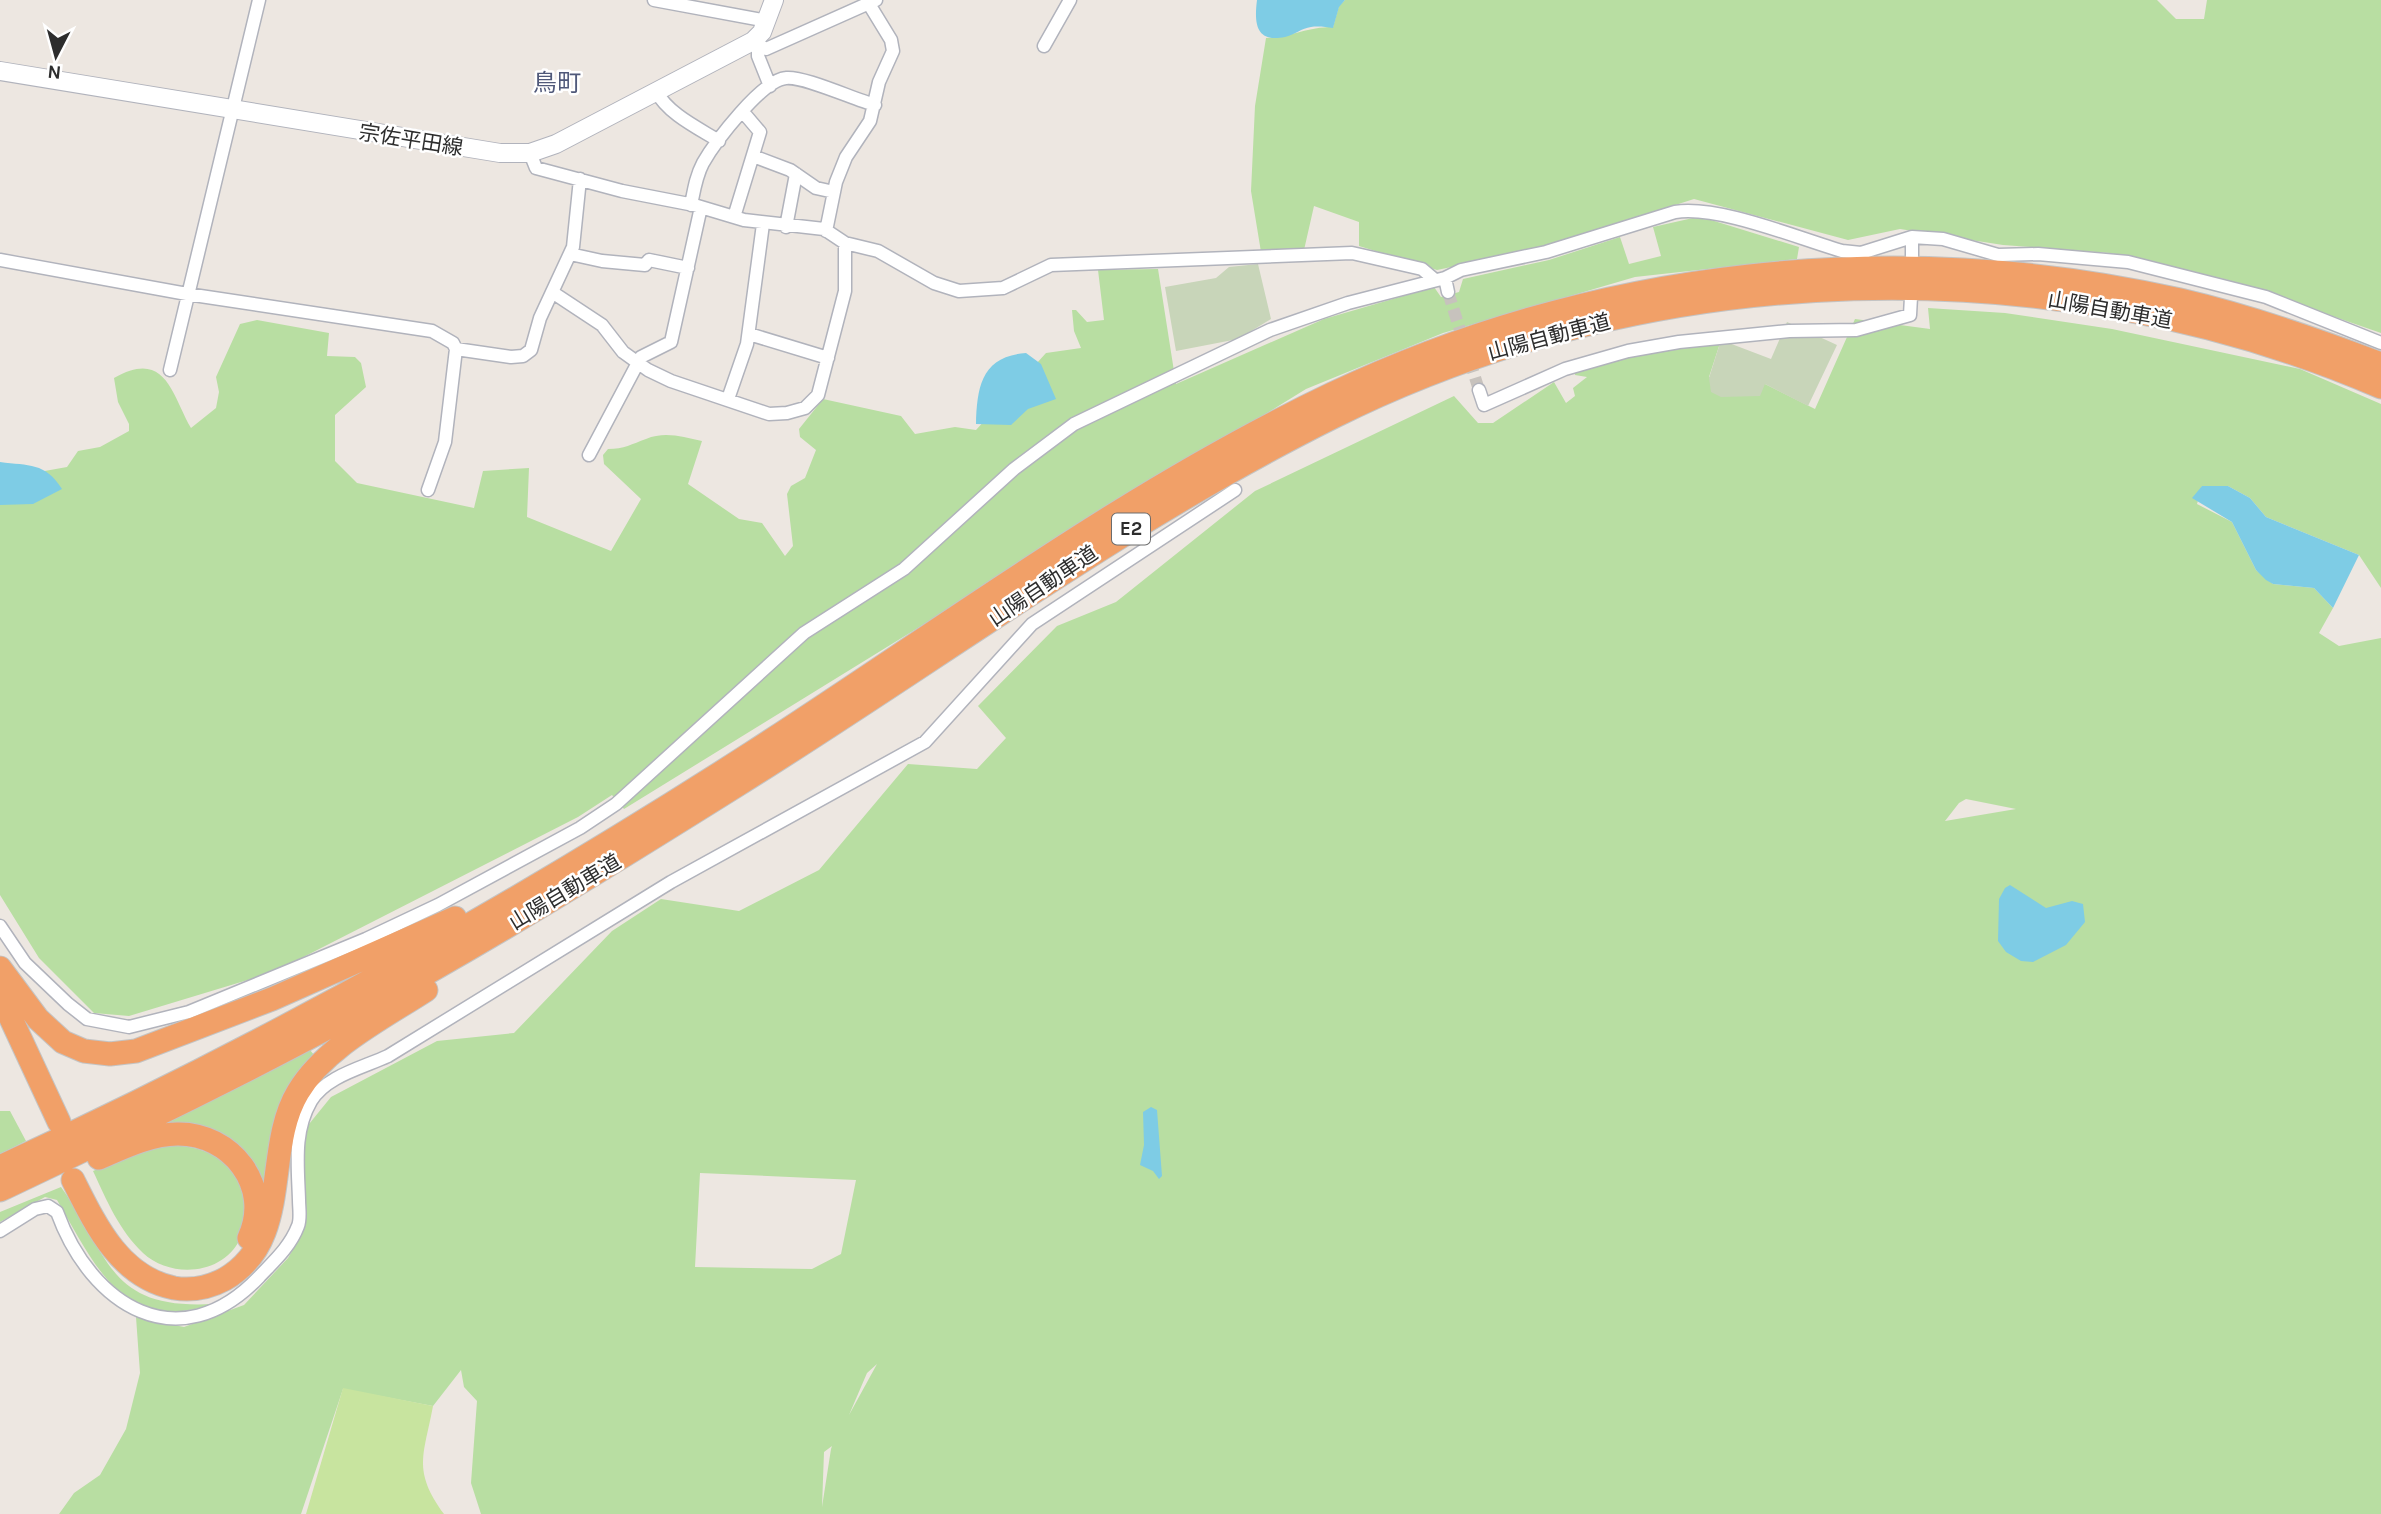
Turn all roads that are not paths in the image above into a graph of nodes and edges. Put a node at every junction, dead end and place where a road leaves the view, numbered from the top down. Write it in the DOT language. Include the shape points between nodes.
graph roads {
  1 [pos="259,0"];
  2 [pos="654,0"];
  3 [pos="774,0"];
  4 [pos="1070,0"];
  5 [pos="873,2"];
  6 [pos="767,21"];
  7 [pos="755,43"];
  8 [pos="1044,46"];
  9 [pos="0,71"];
  10 [pos="770,86"];
  11 [pos="656,91"];
  12 [pos="874,105"];
  13 [pos="231,110"];
  14 [pos="743,112"];
  15 [pos="719,141"];
  16 [pos="530,153"];
  17 [pos="753,156"];
  18 [pos="796,174"];
  19 [pos="580,179"];
  20 [pos="834,192"];
  21 [pos="696,206"];
  22 [pos="734,217"];
  23 [pos="763,224"];
  24 [pos="786,227"];
  25 [pos="826,231"];
  26 [pos="1912,237"];
  27 [pos="845,243"];
  28 [pos="570,254"];
  29 [pos="1912,257"];
  30 [pos="0,260"];
  31 [pos="688,268"];
  32 [pos="1440,279"];
  33 [pos="552,292"];
  34 [pos="1448,292"];
  35 [pos="187,294"];
  36 [pos="1911,297"];
  37 [pos="749,334"];
  38 [pos="2381,343"];
  39 [pos="456,349"];
  40 [pos="828,358"];
  41 [pos="638,363"];
  42 [pos="2381,364"];
  43 [pos="170,369"];
  44 [pos="2381,387"];
  45 [pos="1479,390"];
  46 [pos="728,400"];
  47 [pos="589,455"];
  48 [pos="428,490"];
  49 [pos="1235,490"];
  50 [pos="641,846"];
  51 [pos="542,884"];
  52 [pos="0,926"];
  53 [pos="0,968"];
  54 [pos="0,995"];
  55 [pos="0,1022"];
  56 [pos="0,1167"];
  57 [pos="0,1190"];
  58 [pos="0,1231"];
  1 -- 13 [label="street"];
  2 -- 6 [label="street"];
  3 -- 6 [label="main road, 宗佐平田線"];
  4 -- 8 [label="street"];
  5 -- 7 [label="street" via="766,50"];
  5 -- 12 [label="street" via="892,51"];
  6 -- 7 [label="main road, 宗佐平田線"];
  7 -- 10 [label="street"];
  7 -- 11 [label="main road, 宗佐平田線"];
  9 -- 13 [label="main road, 宗佐平田線"];
  10 -- 12 [label="street" via="786,78 804,81"];
  10 -- 14 [label="street"];
  11 -- 15 [label="street" via="688,122"];
  11 -- 16 [label="main road, 宗佐平田線"];
  12 -- 20 [label="street" via="870,121 846,157"];
  13 -- 16 [label="main road, 宗佐平田線" via="500,153"];
  13 -- 35 [label="street"];
  14 -- 15 [label="street"];
  14 -- 17 [label="street" via="761,132"];
  15 -- 21 [label="street" via="703,163"];
  16 -- 19 [label="street" via="536,168"];
  17 -- 18 [label="street"];
  17 -- 22 [label="street"];
  18 -- 20 [label="street" via="816,188"];
  18 -- 24 [label="street"];
  19 -- 21 [label="street"];
  19 -- 28 [label="street"];
  20 -- 25 [label="street"];
  21 -- 22 [label="street"];
  21 -- 31 [label="street"];
  22 -- 23 [label="street"];
  23 -- 24 [label="street"];
  23 -- 37 [label="street"];
  24 -- 25 [label="street"];
  25 -- 27 [label="street"];
  26 -- 29 [label="street"];
  26 -- 32 [label="street" via="1861,253 1842,251 1690,210"];
  26 -- 38 [label="street" via="1943,239 1998,255 2038,254 2140,265 2266,297"];
  27 -- 32 [label="street" via="878,251 934,284 959,291 1003,288 1051,265 1329,254 1352,254 1422,269"];
  27 -- 40 [label="street" via="845,291"];
  28 -- 31 [label="street" via="628,265 658,259"];
  28 -- 33 [label="street"];
  30 -- 35 [label="street"];
  31 -- 41 [label="street" via="671,342"];
  32 -- 34 [label="street"];
  32 -- 52 [label="street" via="1270,330 1074,424 1014,469 904,569 804,633 616,804 438,905 366,939 189,1012 128,1027 87,1019 25,963"];
  33 -- 39 [label="street" via="531,350 523,356"];
  33 -- 41 [label="street" via="602,324 623,352"];
  35 -- 39 [label="street" via="432,331"];
  35 -- 43 [label="street"];
  36 -- 45 [label="street" via="1910,315 1856,330 1810,329 1679,342 1565,369 1484,405"];
  37 -- 40 [label="street"];
  37 -- 46 [label="street"];
  39 -- 48 [label="street" via="445,442"];
  40 -- 46 [label="street" via="818,395 804,408 769,414"];
  41 -- 46 [label="street" via="671,381"];
  41 -- 47 [label="street"];
  42 -- 51 [label="highway, 山陽自動車道 / E2" via="2252,318 2178,299 1969,271 1897,267 1755,274 1568,308 1402,363 1247,439 1087,533 752,753"];
  44 -- 50 [label="highway, 山陽自動車道 / E2" via="2308,358 2176,320 1967,291 1834,290 1758,295 1704,301 1574,328 1483,354 1409,382 1191,493"];
  49 -- 58 [label="street" via="1032,624 925,742 671,882 388,1056 343,1074 312,1099 298,1129 300,1224 287,1248 247,1289 212,1311 184,1320 129,1308 86,1268 57,1212 48,1206"];
  50 -- 57 [label="highway, 山陽自動車道 / E2" via="339,1022 198,1096"];
  50 -- 57 [label="highway" via="352,1039 312,1074 286,1119 263,1238 236,1273 215,1284 186,1290 156,1284 122,1260 99,1231 78,1178 105,1221 145,1265 181,1278 205,1277 235,1258 254,1227 256,1200 253,1184 229,1149 205,1137 175,1133 144,1141"];
  51 -- 53 [label="highway" via="502,894 368,958 136,1051 84,1051 63,1042 38,1019"];
  51 -- 56 [label="highway, 山陽自動車道 / E2" via="187,1078"];
  54 -- 55 [label="highway" via="54,1125"];
}
